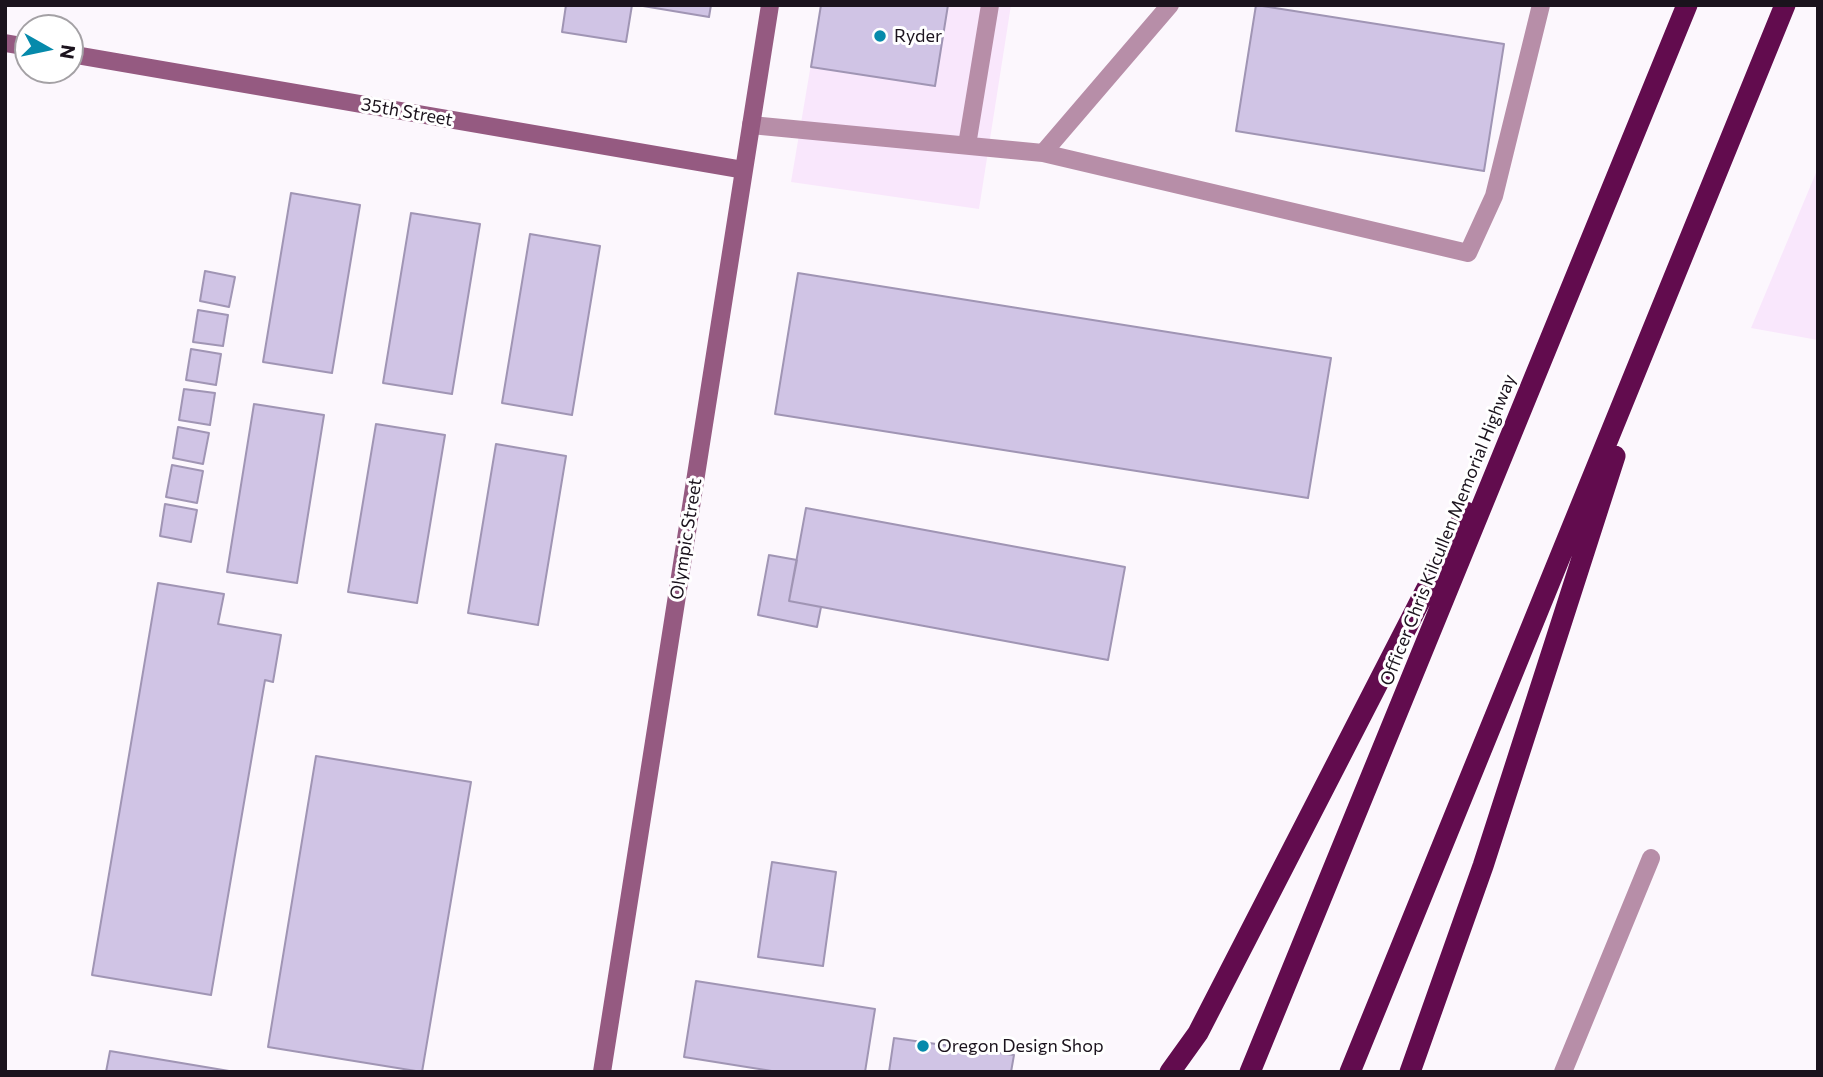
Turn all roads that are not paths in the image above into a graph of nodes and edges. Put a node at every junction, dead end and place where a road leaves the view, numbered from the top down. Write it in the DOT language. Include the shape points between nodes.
graph roads {
  1 [pos="770,5"];
  2 [pos="990,5"];
  3 [pos="1170,5"];
  4 [pos="1541,5"];
  5 [pos="1687,5"];
  6 [pos="1785,5"];
  7 [pos="84,56"];
  8 [pos="751,125"];
  9 [pos="967,145"];
  10 [pos="1043,153"];
  11 [pos="744,170"];
  12 [pos="1667,297"];
  13 [pos="1531,386"];
  14 [pos="1651,858"];
  15 [pos="602,1072"];
  16 [pos="1170,1072"];
  17 [pos="1250,1072"];
  18 [pos="1350,1072"];
  19 [pos="1410,1072"];
  20 [pos="1563,1072"];
  1 -- 8 [label="main road, Olympic Street"];
  2 -- 9 [label="lane"];
  3 -- 10 [label="lane"];
  4 -- 10 [label="lane" via="1494,196 1468,253"];
  5 -- 13 [label="highway, Officer Chris Kilcullen Memorial Highway"];
  6 -- 12 [label="highway"];
  7 -- 11 [label="main road, 35th Street"];
  8 -- 9 [label="lane"];
  8 -- 11 [label="main road, Olympic Street"];
  9 -- 10 [label="lane"];
  11 -- 15 [label="main road, Olympic Street"];
  12 -- 18 [label="highway"];
  12 -- 19 [label="highway" via="1483,866"];
  13 -- 16 [label="highway" via="1198,1033"];
  13 -- 17 [label="highway, Officer Chris Kilcullen Memorial Highway"];
  14 -- 20 [label="lane"];
}
